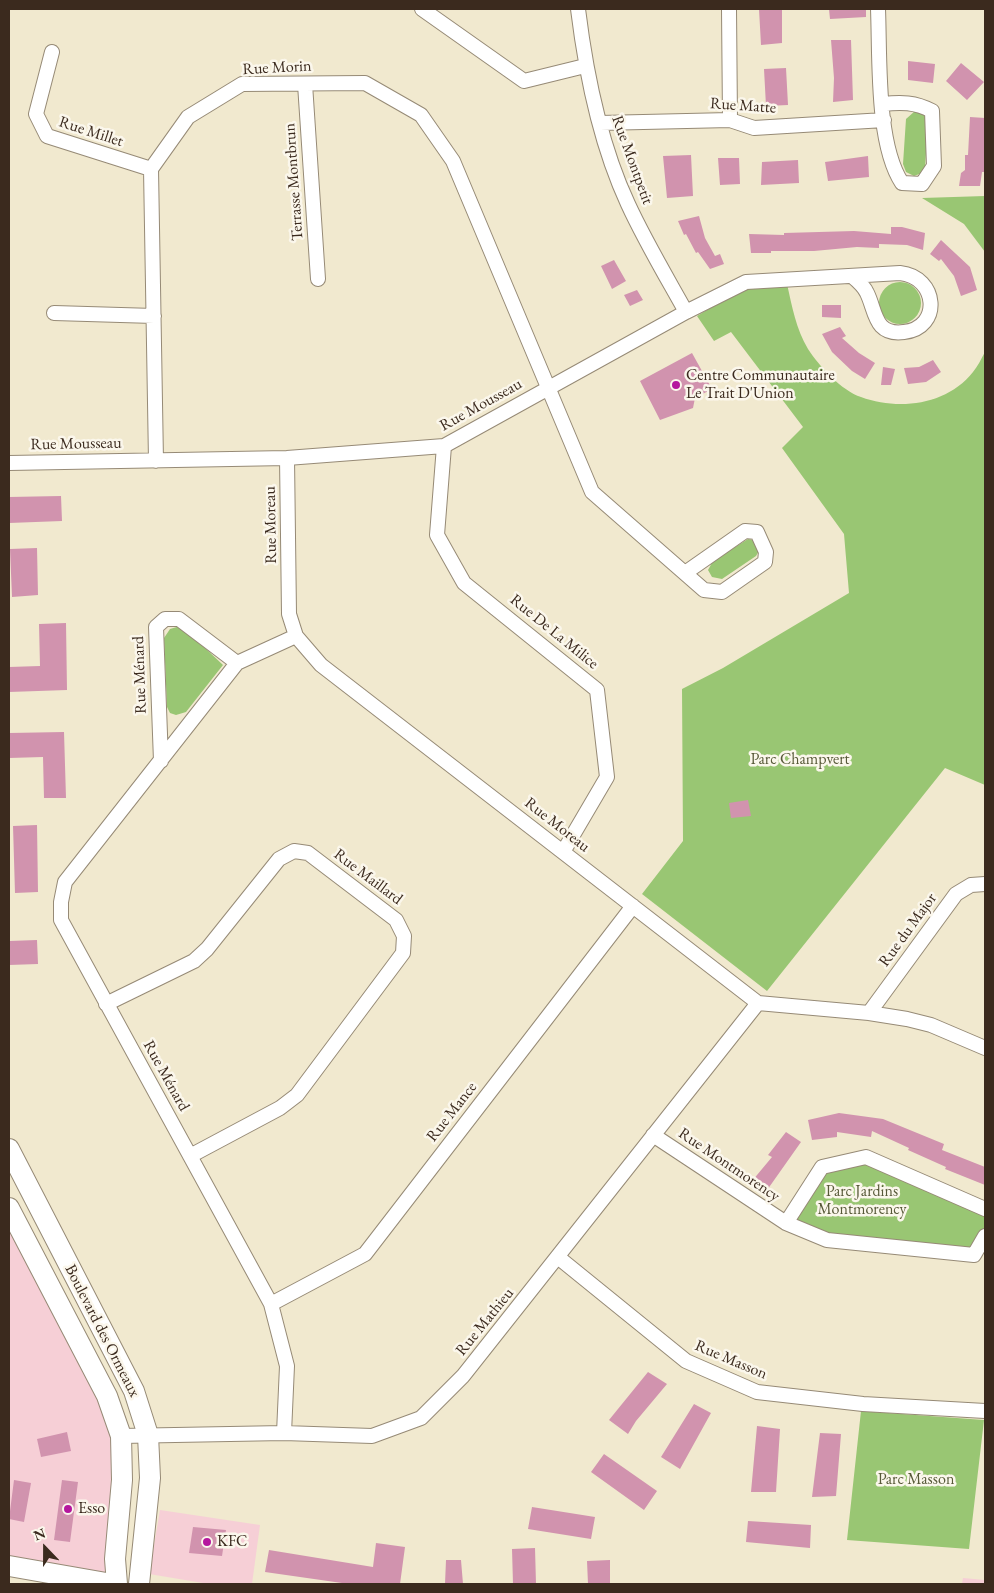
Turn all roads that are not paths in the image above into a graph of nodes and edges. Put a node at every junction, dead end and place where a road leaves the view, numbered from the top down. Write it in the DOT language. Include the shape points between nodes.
graph roads {
  1 [pos="422,9"];
  2 [pos="578,9"];
  3 [pos="729,9"];
  4 [pos="878,9"];
  5 [pos="52,52"];
  6 [pos="585,66"];
  7 [pos="305,84"];
  8 [pos="883,104"];
  9 [pos="730,120"];
  10 [pos="884,120"];
  11 [pos="600,124"];
  12 [pos="151,169"];
  13 [pos="852,276"];
  14 [pos="318,279"];
  15 [pos="686,312"];
  16 [pos="54,313"];
  17 [pos="154,316"];
  18 [pos="547,388"];
  19 [pos="444,446"];
  20 [pos="287,458"];
  21 [pos="156,460"];
  22 [pos="9,463"];
  23 [pos="685,573"];
  24 [pos="296,636"];
  25 [pos="237,663"];
  26 [pos="161,761"];
  27 [pos="563,852"];
  28 [pos="985,884"];
  29 [pos="632,906"];
  30 [pos="758,1003"];
  31 [pos="106,1004"];
  32 [pos="868,1013"];
  33 [pos="985,1048"];
  34 [pos="653,1135"];
  35 [pos="9,1149"];
  36 [pos="190,1156"];
  37 [pos="9,1208"];
  38 [pos="985,1209"];
  39 [pos="786,1223"];
  40 [pos="985,1236"];
  41 [pos="558,1258"];
  42 [pos="271,1304"];
  43 [pos="985,1411"];
  44 [pos="284,1433"];
  45 [pos="121,1436"];
  46 [pos="148,1436"];
  47 [pos="9,1566"];
  48 [pos="112,1584"];
  49 [pos="117,1584"];
  50 [pos="139,1584"];
  1 -- 6 [label="street" via="524,81"];
  2 -- 6 [label="street, Rue Montpetit"];
  3 -- 9 [label="street"];
  4 -- 8 [label="street"];
  5 -- 12 [label="street, Rue Millet" via="36,114 47,136"];
  6 -- 11 [label="street, Rue Montpetit"];
  7 -- 12 [label="street, Rue Morin" via="242,84 188,117"];
  7 -- 14 [label="street, Terrasse Montbrun"];
  7 -- 18 [label="street, Rue Morin" via="365,83 421,115 452,161"];
  8 -- 10 [label="street"];
  8 -- 10 [label="street" via="919,104 932,111 934,166 922,184 902,183 893,169"];
  9 -- 10 [label="street, Rue Matte" via="754,128"];
  9 -- 11 [label="street, Rue Matte"];
  11 -- 15 [label="street, Rue Montpetit" via="627,202"];
  12 -- 17 [label="street"];
  13 -- 13 [label="street, Rue Mousseau" via="867,293 876,319 887,330 910,331 928,317 930,294 915,276 900,273"];
  13 -- 15 [label="street, Rue Mousseau" via="746,282"];
  15 -- 18 [label="street, Rue Mousseau"];
  16 -- 17 [label="street"];
  17 -- 21 [label="street"];
  18 -- 19 [label="street, Rue Mousseau"];
  18 -- 23 [label="street, Rue Morin" via="592,492"];
  19 -- 20 [label="street, Rue Mousseau"];
  19 -- 27 [label="street, Rue De La Milice" via="437,535 464,583 598,690 607,777"];
  20 -- 21 [label="street, Rue Mousseau"];
  20 -- 24 [label="street, Rue Moreau" via="289,614"];
  21 -- 22 [label="street, Rue Mousseau"];
  23 -- 23 [label="street, Rue Morin" via="704,590 722,592 765,562 766,552 757,532 745,531"];
  24 -- 25 [label="street, Rue Ménard"];
  24 -- 27 [label="street, Rue Moreau" via="321,665"];
  25 -- 26 [label="street, Rue Ménard"];
  25 -- 26 [label="street, Rue Ménard" via="179,619 165,619 156,627"];
  26 -- 31 [label="street, Rue Ménard" via="65,882 61,920"];
  27 -- 29 [label="street, Rue Moreau"];
  28 -- 32 [label="street, Rue du Major" via="971,885 956,894"];
  29 -- 30 [label="street, Rue Moreau"];
  29 -- 42 [label="street, Rue Mance" via="365,1254"];
  30 -- 32 [label="street"];
  30 -- 34 [label="street, Rue Mathieu"];
  31 -- 36 [label="street, Rue Ménard"];
  31 -- 36 [label="street, Rue Maillard" via="194,961 278,859 294,851 308,853 396,920 404,936 403,954 297,1095 280,1108"];
  32 -- 33 [label="street" via="907,1018"];
  34 -- 39 [label="street, Rue Montmorency"];
  34 -- 41 [label="street, Rue Mathieu"];
  35 -- 46 [label="street, Boulevard des Ormeaux" via="134,1391"];
  36 -- 42 [label="street, Rue Ménard"];
  37 -- 45 [label="street, Boulevard des Ormeaux" via="107,1396"];
  38 -- 39 [label="street, Rue Montmorency" via="866,1158 822,1167"];
  39 -- 40 [label="street, Rue Montmorency" via="827,1240 974,1255"];
  41 -- 43 [label="street, Rue Masson" via="686,1361 757,1392 863,1404"];
  41 -- 44 [label="street, Rue Mathieu" via="463,1376 421,1418 372,1436"];
  42 -- 44 [label="street, Rue Ménard" via="287,1366"];
  44 -- 46 [label="street, Rue Mathieu"];
  45 -- 46 [label="street, Rue Mathieu"];
  45 -- 49 [label="street, Boulevard des Ormeaux" via="122,1480 115,1559"];
  46 -- 50 [label="street, Boulevard des Ormeaux" via="150,1478"];
  47 -- 48 [label="street"];
}
